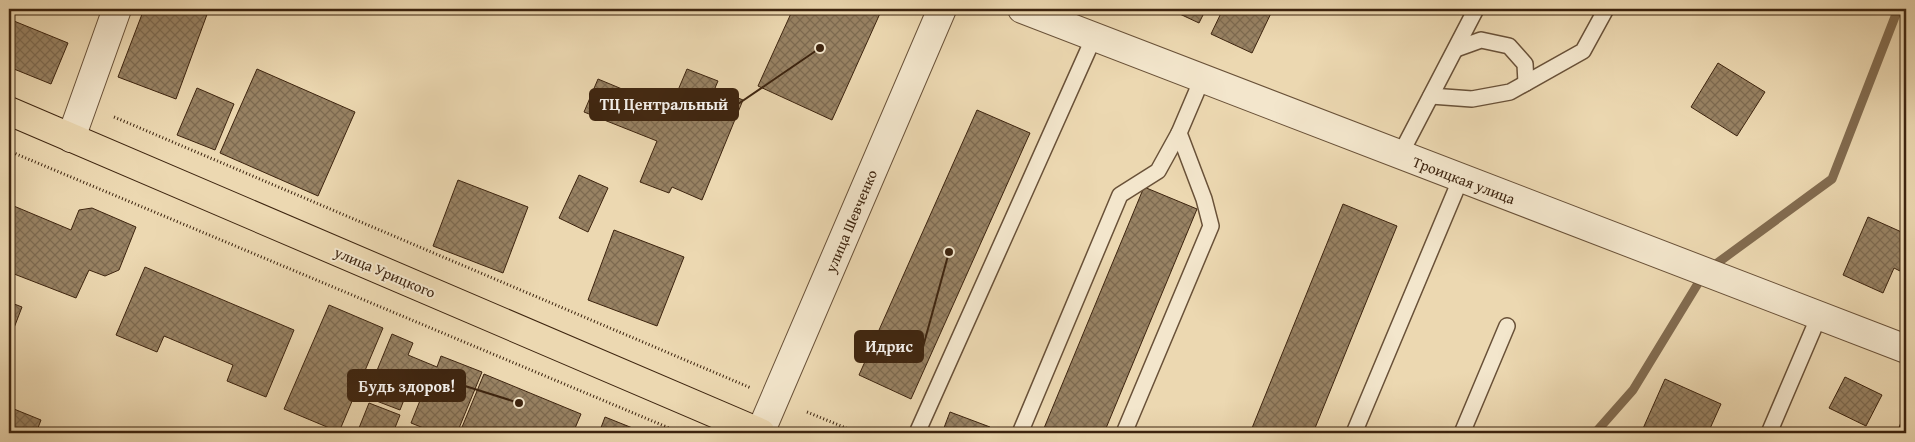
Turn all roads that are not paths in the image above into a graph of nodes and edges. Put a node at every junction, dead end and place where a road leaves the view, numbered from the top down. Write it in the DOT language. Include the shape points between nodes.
graph roads {
  1 [pos="116,9"];
  2 [pos="942,9"];
  3 [pos="1022,9"];
  4 [pos="1476,9"];
  5 [pos="1606,9"];
  6 [pos="1094,37"];
  7 [pos="1456,48"];
  8 [pos="1202,78"];
  9 [pos="1526,83"];
  10 [pos="1431,96"];
  11 [pos="9,111"];
  12 [pos="1179,133"];
  13 [pos="71,138"];
  14 [pos="1400,155"];
  15 [pos="1461,178"];
  16 [pos="1819,316"];
  17 [pos="1507,326"];
  18 [pos="1906,349"];
  19 [pos="761,433"];
  20 [pos="917,433"];
  21 [pos="1020,433"];
  22 [pos="1124,433"];
  23 [pos="1354,433"];
  24 [pos="1462,433"];
  25 [pos="1768,433"];
  1 -- 13 [label="street"];
  2 -- 19 [label="street, улица Шевченко"];
  3 -- 6 [label="street, Троицкая улица"];
  4 -- 7 [label="lane"];
  5 -- 9 [label="lane" via="1583,51"];
  6 -- 8 [label="street, Троицкая улица"];
  6 -- 20 [label="lane"];
  7 -- 9 [label="lane" via="1481,40 1510,46 1525,64"];
  7 -- 10 [label="lane"];
  8 -- 12 [label="lane"];
  8 -- 14 [label="street, Троицкая улица"];
  9 -- 10 [label="lane" via="1510,92 1472,99"];
  10 -- 14 [label="lane"];
  11 -- 13 [label="main road, улица Урицкого"];
  12 -- 21 [label="lane" via="1158,171 1120,195"];
  12 -- 22 [label="lane" via="1211,226"];
  13 -- 19 [label="main road, улица Урицкого"];
  14 -- 15 [label="street, Троицкая улица"];
  15 -- 16 [label="street, Троицкая улица"];
  15 -- 23 [label="lane"];
  16 -- 18 [label="street, Троицкая улица"];
  16 -- 25 [label="lane"];
  17 -- 24 [label="lane"];
}
